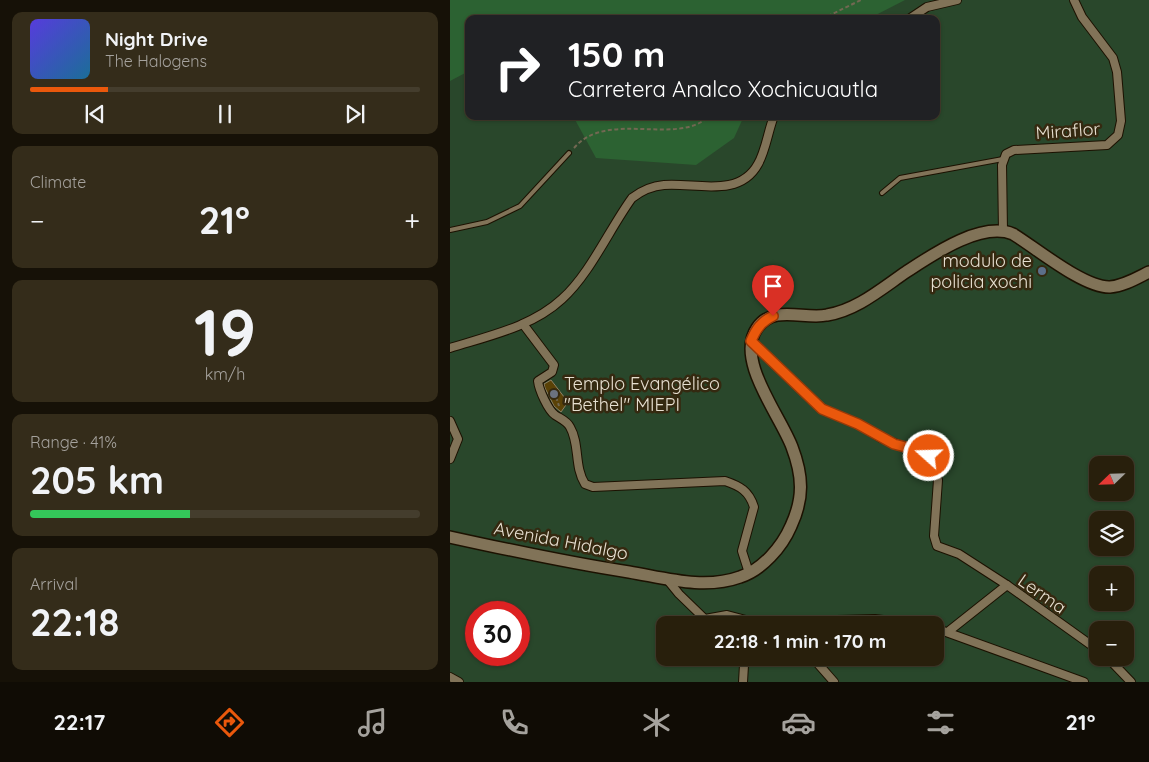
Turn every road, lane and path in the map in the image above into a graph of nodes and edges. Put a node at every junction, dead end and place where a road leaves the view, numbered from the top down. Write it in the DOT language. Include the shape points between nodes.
graph roads {
  1 [pos="861,0"];
  2 [pos="957,0"];
  3 [pos="1074,0"];
  4 [pos="830,15"];
  5 [pos="915,15"];
  6 [pos="702,120"];
  7 [pos="773,120"];
  8 [pos="569,154"];
  9 [pos="1003,159"];
  10 [pos="882,193"];
  11 [pos="450,230"];
  12 [pos="1003,231"];
  13 [pos="1149,272"];
  14 [pos="523,324"];
  15 [pos="751,341"];
  16 [pos="450,348"];
  17 [pos="450,421"];
  18 [pos="450,459"];
  19 [pos="450,537"];
  20 [pos="749,573"];
  21 [pos="666,578"];
  22 [pos="1007,585"];
  23 [pos="702,616"];
  24 [pos="944,630"];
  25 [pos="949,631"];
  26 [pos="1089,644"];
  27 [pos="744,666"];
  28 [pos="820,666"];
  29 [pos="1116,666"];
  30 [pos="450,677"];
  31 [pos="459,682"];
  32 [pos="744,682"];
  33 [pos="834,682"];
  34 [pos="1084,682"];
  35 [pos="1131,682"];
  1 -- 4 [label="path"];
  2 -- 5 [label="street" via="927,7"];
  3 -- 9 [label="street, Miraflor" via="1113,58 1120,111 1118,135 1107,145 1014,150"];
  6 -- 8 [label="path" via="679,130 617,129 592,135 579,142"];
  7 -- 14 [label="street" via="758,165 745,178 712,188 664,185 641,191 628,203 563,299"];
  8 -- 11 [label="lane" via="520,206 487,222"];
  9 -- 10 [label="lane" via="900,178"];
  9 -- 12 [label="street"];
  12 -- 13 [label="main road" via="1039,250 1090,284 1117,286"];
  12 -- 15 [label="main road" via="978,234 953,243 848,309 818,316 773,316 764,320"];
  14 -- 16 [label="street"];
  14 -- 20 [label="street" via="554,365 552,372 538,381 538,387 554,415 570,426 580,475 585,484 725,481 734,484 747,492 754,507 742,551"];
  15 -- 20 [label="main road" via="752,361 792,447 802,486 801,501 787,536"];
  15 -- 22 [label="street" via="822,409 894,444 929,456 938,480 934,542 942,549 974,562"];
  17 -- 18 [label="street" via="458,439"];
  19 -- 21 [label="main road, Avenida Hidalgo"];
  20 -- 21 [label="main road, Avenida Hidalgo" via="739,578 707,583"];
  21 -- 23 [label="street"];
  22 -- 25 [label="street, Lerma"];
  22 -- 26 [label="street, Lerma"];
  24 -- 25 [label="street"];
  25 -- 34 [label="street"];
  27 -- 32 [label="street"];
  28 -- 33 [label="street"];
  29 -- 35 [label="street"];
  30 -- 31 [label="street"];
}
